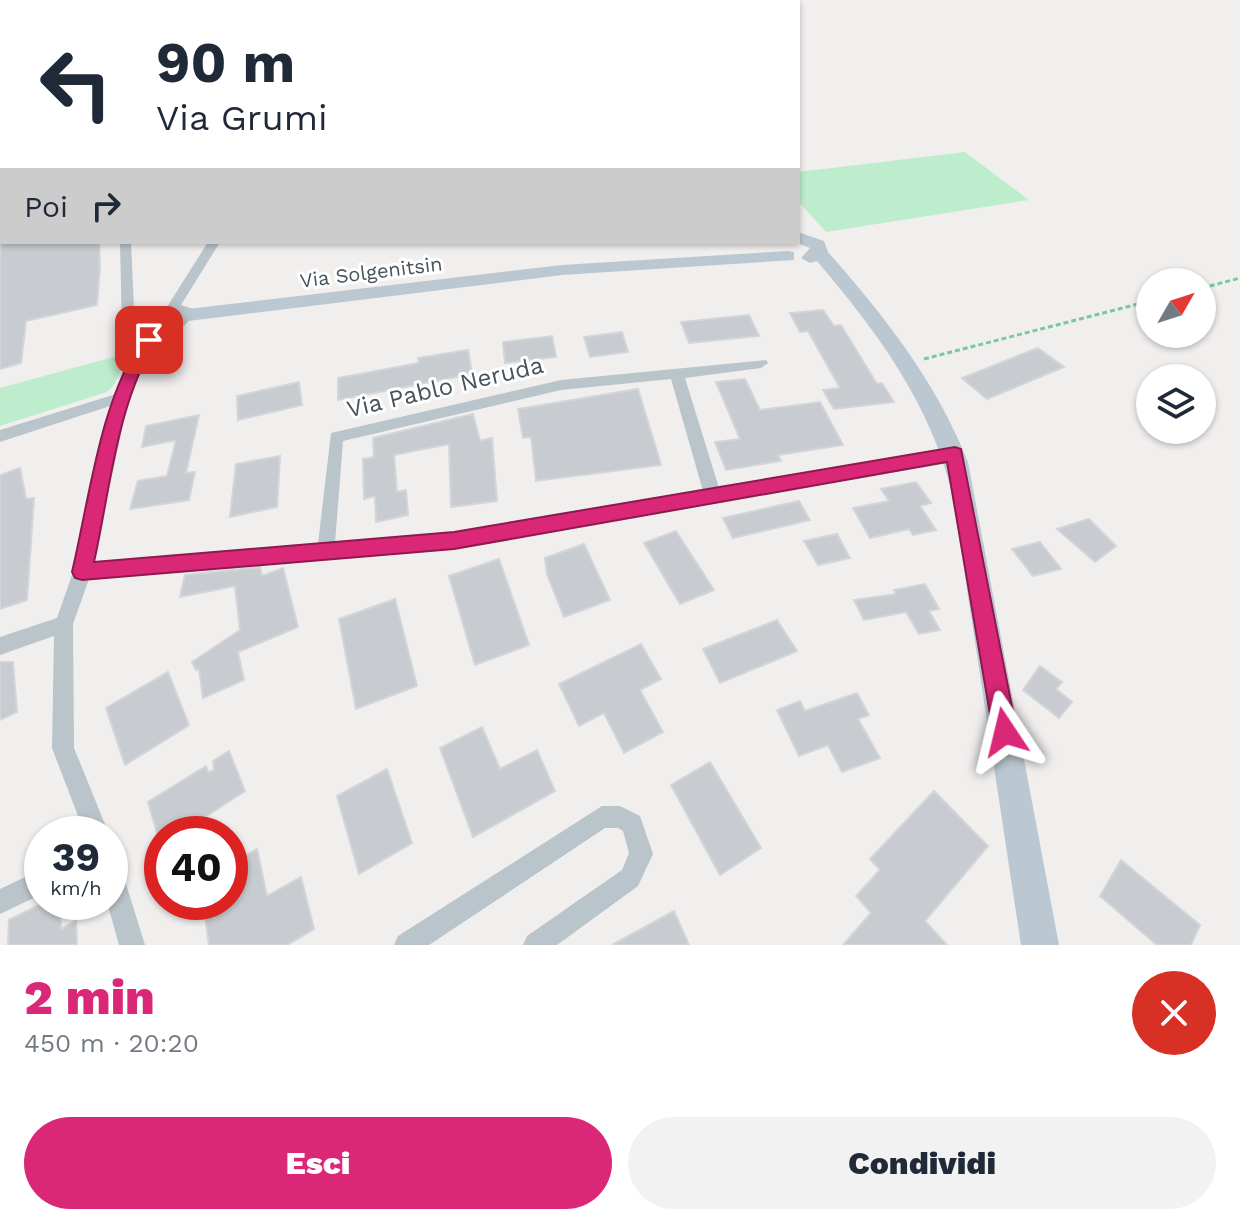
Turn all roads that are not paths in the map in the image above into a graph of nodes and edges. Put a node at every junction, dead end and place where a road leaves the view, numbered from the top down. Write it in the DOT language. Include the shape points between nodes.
graph roads {
  1 [pos="127,244"];
  2 [pos="213,244"];
  3 [pos="802,250"];
  4 [pos="180,312"];
  5 [pos="156,333"];
  6 [pos="761,363"];
  7 [pos="677,374"];
  8 [pos="122,397"];
  9 [pos="0,436"];
  10 [pos="955,454"];
  11 [pos="713,497"];
  12 [pos="326,549"];
  13 [pos="82,572"];
  14 [pos="64,624"];
  15 [pos="0,646"];
  16 [pos="90,816"];
  17 [pos="24,890"];
  18 [pos="0,902"];
  19 [pos="125,920"];
  20 [pos="132,945"];
  21 [pos="407,945"];
  22 [pos="536,945"];
  23 [pos="1040,945"];
  1 -- 5 [label="street" via="129,332"];
  2 -- 4 [label="street"];
  3 -- 4 [label="street, Via Solgenitsin"];
  3 -- 10 [label="street" via="907,364 935,407"];
  4 -- 5 [label="street" via="179,323"];
  5 -- 8 [label="street" via="132,365"];
  6 -- 7 [label="street, Via Pablo Neruda"];
  7 -- 11 [label="street"];
  7 -- 12 [label="street, Via Pablo Neruda" via="561,385 336,437"];
  8 -- 9 [label="street"];
  8 -- 13 [label="street"];
  10 -- 11 [label="street"];
  10 -- 23 [label="street"];
  11 -- 12 [label="street" via="454,540"];
  12 -- 13 [label="street"];
  13 -- 14 [label="street"];
  14 -- 15 [label="street"];
  14 -- 16 [label="street" via="63,748"];
  17 -- 18 [label="street"];
  19 -- 20 [label="street"];
  21 -- 22 [label="street" via="602,817 620,817 632,824 641,854 630,878"];
}
